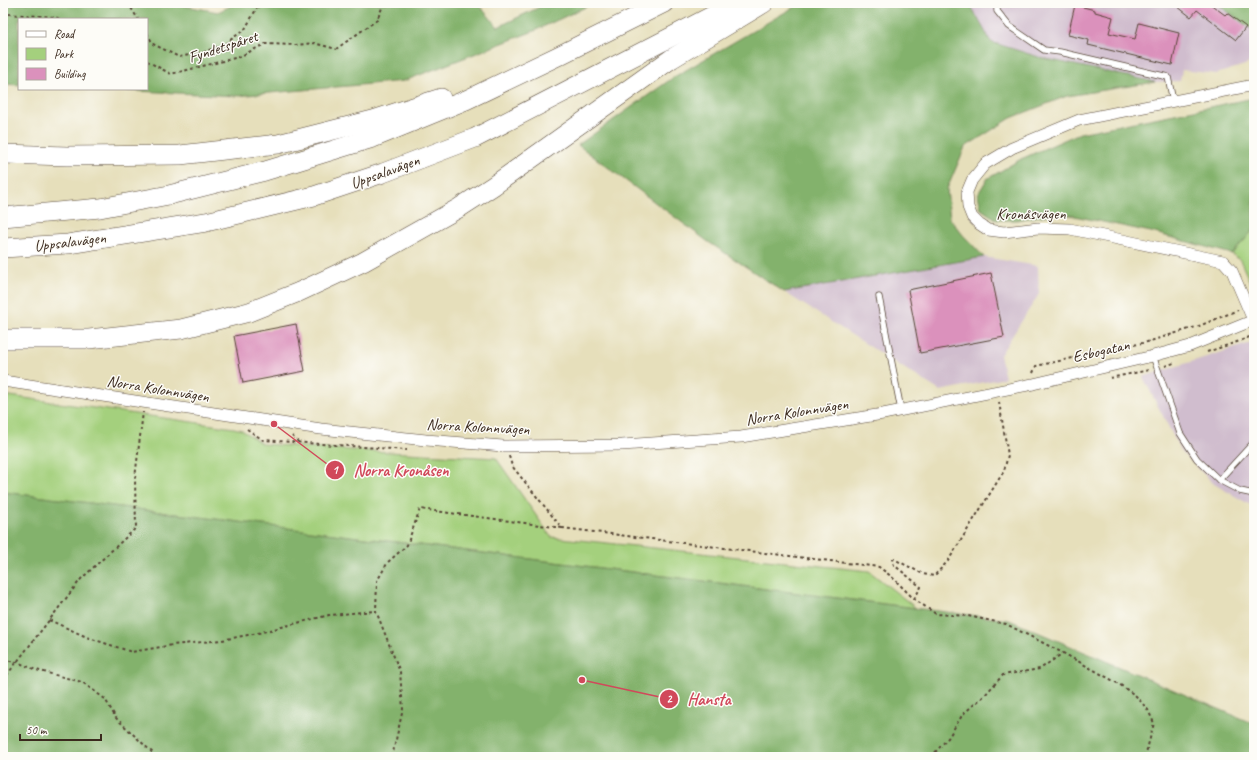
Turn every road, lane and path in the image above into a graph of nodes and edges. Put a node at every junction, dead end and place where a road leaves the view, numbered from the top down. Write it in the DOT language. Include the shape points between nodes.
graph roads {
  1 [pos="128,3"];
  2 [pos="253,3"];
  3 [pos="269,3"];
  4 [pos="384,3"];
  5 [pos="664,3"];
  6 [pos="737,3"];
  7 [pos="764,3"];
  8 [pos="997,3"];
  9 [pos="258,8"];
  10 [pos="3,12"];
  11 [pos="58,18"];
  12 [pos="137,18"];
  13 [pos="148,35"];
  14 [pos="560,55"];
  15 [pos="148,62"];
  16 [pos="1254,85"];
  17 [pos="1173,101"];
  18 [pos="3,154"];
  19 [pos="3,217"];
  20 [pos="3,248"];
  21 [pos="879,297"];
  22 [pos="1247,306"];
  23 [pos="1254,320"];
  24 [pos="3,338"];
  25 [pos="1153,356"];
  26 [pos="3,381"];
  27 [pos="1033,384"];
  28 [pos="952,400"];
  29 [pos="999,402"];
  30 [pos="143,410"];
  31 [pos="901,410"];
  32 [pos="1254,442"];
  33 [pos="509,455"];
  34 [pos="1219,480"];
  35 [pos="1254,494"];
  36 [pos="562,528"];
  37 [pos="914,599"];
  38 [pos="376,611"];
  39 [pos="49,620"];
  40 [pos="1063,653"];
  41 [pos="3,660"];
  42 [pos="17,662"];
  43 [pos="3,680"];
  44 [pos="157,757"];
  45 [pos="392,757"];
  46 [pos="931,757"];
  47 [pos="1144,757"];
  1 -- 12 [label="path"];
  2 -- 9 [label="path"];
  3 -- 9 [label="path, Fyndetspåret"];
  4 -- 15 [label="path, Fyndetspåret" via="377,20 336,49 314,43 265,44 239,57 172,74"];
  5 -- 14 [label="highway, Uppsalavägen"];
  6 -- 20 [label="highway, Uppsalavägen" via="475,138 383,173 314,196 206,222 68,244"];
  7 -- 24 [label="highway" via="671,59 494,186 459,208 363,262 299,292 249,312 180,329 96,338"];
  8 -- 17 [label="lane" via="997,11 1009,26 1044,50 1168,77"];
  9 -- 13 [label="path, Fyndetspåret" via="245,29 225,44 204,52 179,57 153,44"];
  10 -- 11 [label="path"];
  14 -- 18 [label="highway" via="531,62 448,95 373,120 278,144 180,155"];
  14 -- 19 [label="highway, Uppsalavägen" via="466,100 373,138 264,171 169,195 100,208"];
  16 -- 17 [label="street, Kronåsvägen"];
  17 -- 22 [label="street, Kronåsvägen" via="1078,120 1012,148 985,164 972,180 967,192 968,207 972,217 988,230 1004,232 1038,228 1070,229 1223,261 1232,271"];
  21 -- 31 [label="lane"];
  22 -- 23 [label="street, Kronåsvägen"];
  22 -- 27 [label="path" via="1199,326 1147,342 1036,366 1032,375"];
  23 -- 25 [label="street, Esbogatan" via="1190,346"];
  25 -- 27 [label="street, Esbogatan"];
  25 -- 34 [label="lane" via="1180,433 1197,459"];
  26 -- 31 [label="street, Norra Kolonnvägen" via="321,429 503,446 622,445 741,437"];
  27 -- 28 [label="street, Esbogatan"];
  28 -- 31 [label="street, Norra Kolonnvägen"];
  29 -- 37 [label="path" via="1008,455 1004,471 948,560 934,576 923,574 892,560 894,565 921,587"];
  30 -- 39 [label="path" via="135,478 136,528 81,579"];
  32 -- 34 [label="lane"];
  33 -- 36 [label="path" via="512,466"];
  34 -- 35 [label="lane" via="1240,491"];
  36 -- 37 [label="path" via="879,567"];
  36 -- 38 [label="path" via="420,510 407,546 388,562 377,582"];
  37 -- 40 [label="path" via="936,614 968,616 1006,624"];
  38 -- 39 [label="path" via="329,615 222,640 132,652 89,638"];
  38 -- 45 [label="path" via="400,672 403,708"];
  39 -- 42 [label="path"];
  40 -- 46 [label="path" via="1040,669 1003,675 963,714 948,738"];
  40 -- 47 [label="path" via="1119,684 1136,696 1148,710 1154,724"];
  41 -- 42 [label="path"];
  42 -- 43 [label="path"];
  42 -- 44 [label="path" via="36,670 82,682 105,699 116,718"];
}
